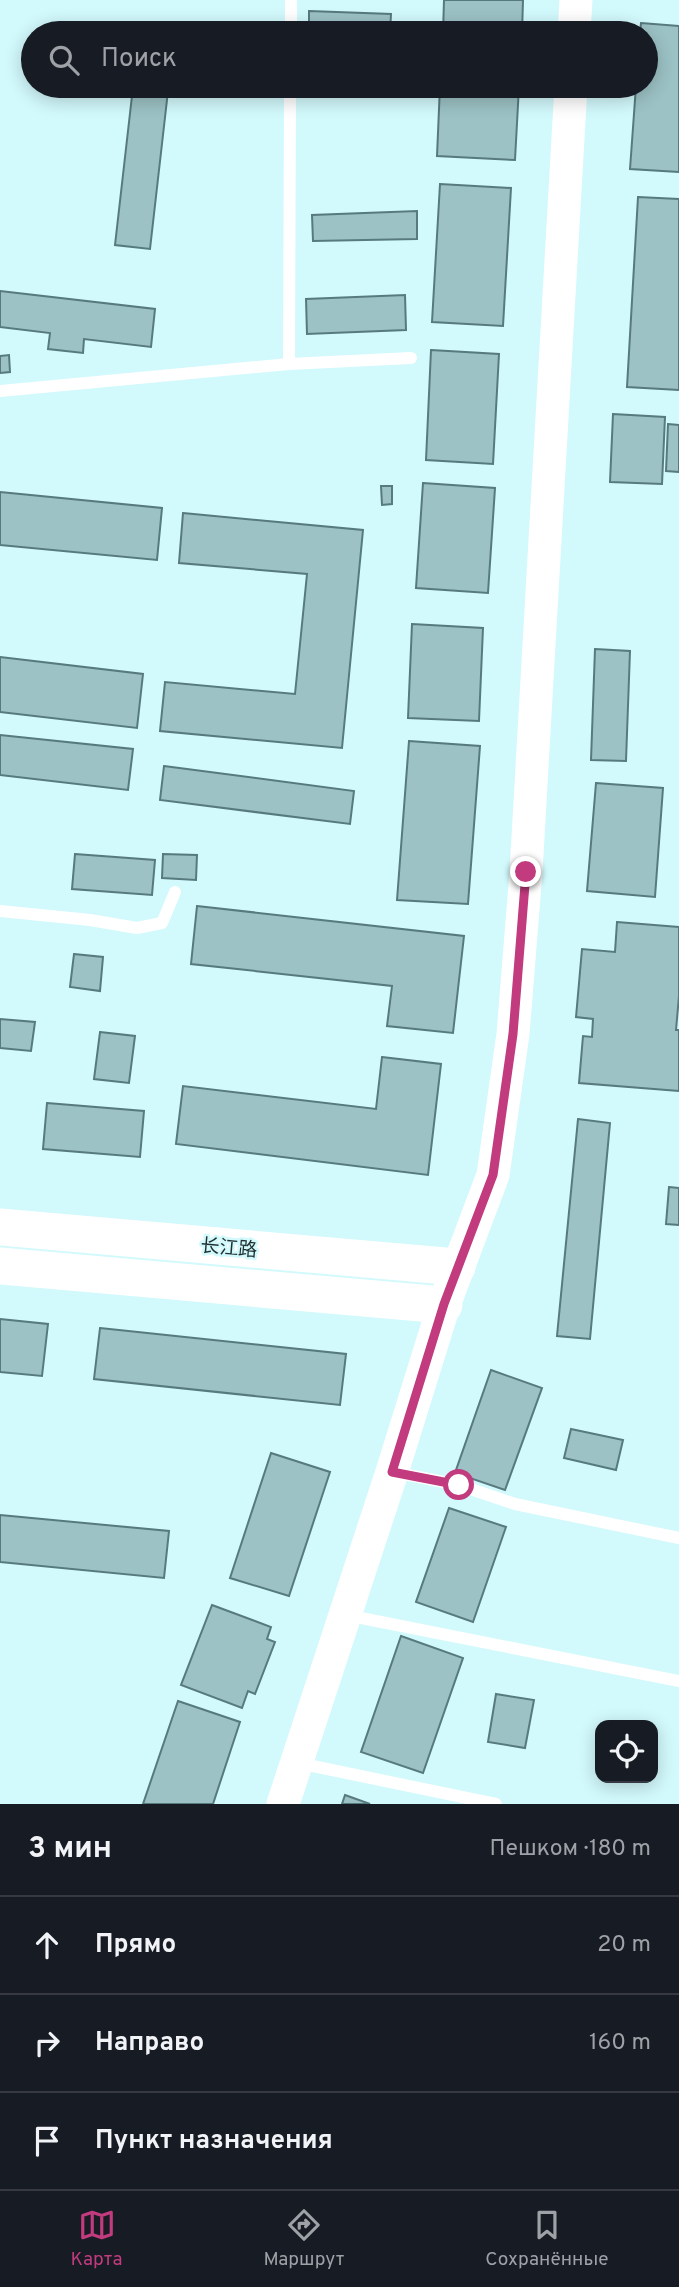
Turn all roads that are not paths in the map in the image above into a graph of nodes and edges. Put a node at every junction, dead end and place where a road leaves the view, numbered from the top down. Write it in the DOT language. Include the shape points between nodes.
graph roads {
  1 [pos="291,0"];
  2 [pos="576,0"];
  3 [pos="291,21"];
  4 [pos="575,21"];
  5 [pos="290,98"];
  6 [pos="570,98"];
  7 [pos="411,358"];
  8 [pos="289,364"];
  9 [pos="0,391"];
  10 [pos="175,892"];
  11 [pos="0,911"];
  12 [pos="0,1227"];
  13 [pos="0,1266"];
  14 [pos="457,1267"];
  15 [pos="444,1304"];
  16 [pos="392,1472"];
  17 [pos="679,1538"];
  18 [pos="344,1615"];
  19 [pos="679,1681"];
  20 [pos="297,1763"];
  21 [pos="283,1804"];
  22 [pos="496,1804"];
  1 -- 3 [label="lane"];
  2 -- 4 [label="street"];
  5 -- 8 [label="lane"];
  6 -- 14 [label="street" via="513,1034 493,1175"];
  7 -- 8 [label="lane"];
  8 -- 9 [label="lane"];
  10 -- 11 [label="lane" via="162,922 137,928"];
  12 -- 14 [label="main road, 长江路"];
  13 -- 15 [label="main road, 长江路"];
  14 -- 15 [label="street"];
  15 -- 16 [label="street"];
  16 -- 17 [label="lane" via="459,1485 515,1504"];
  16 -- 18 [label="street"];
  18 -- 19 [label="lane"];
  18 -- 20 [label="street"];
  20 -- 21 [label="street"];
  20 -- 22 [label="lane"];
}
